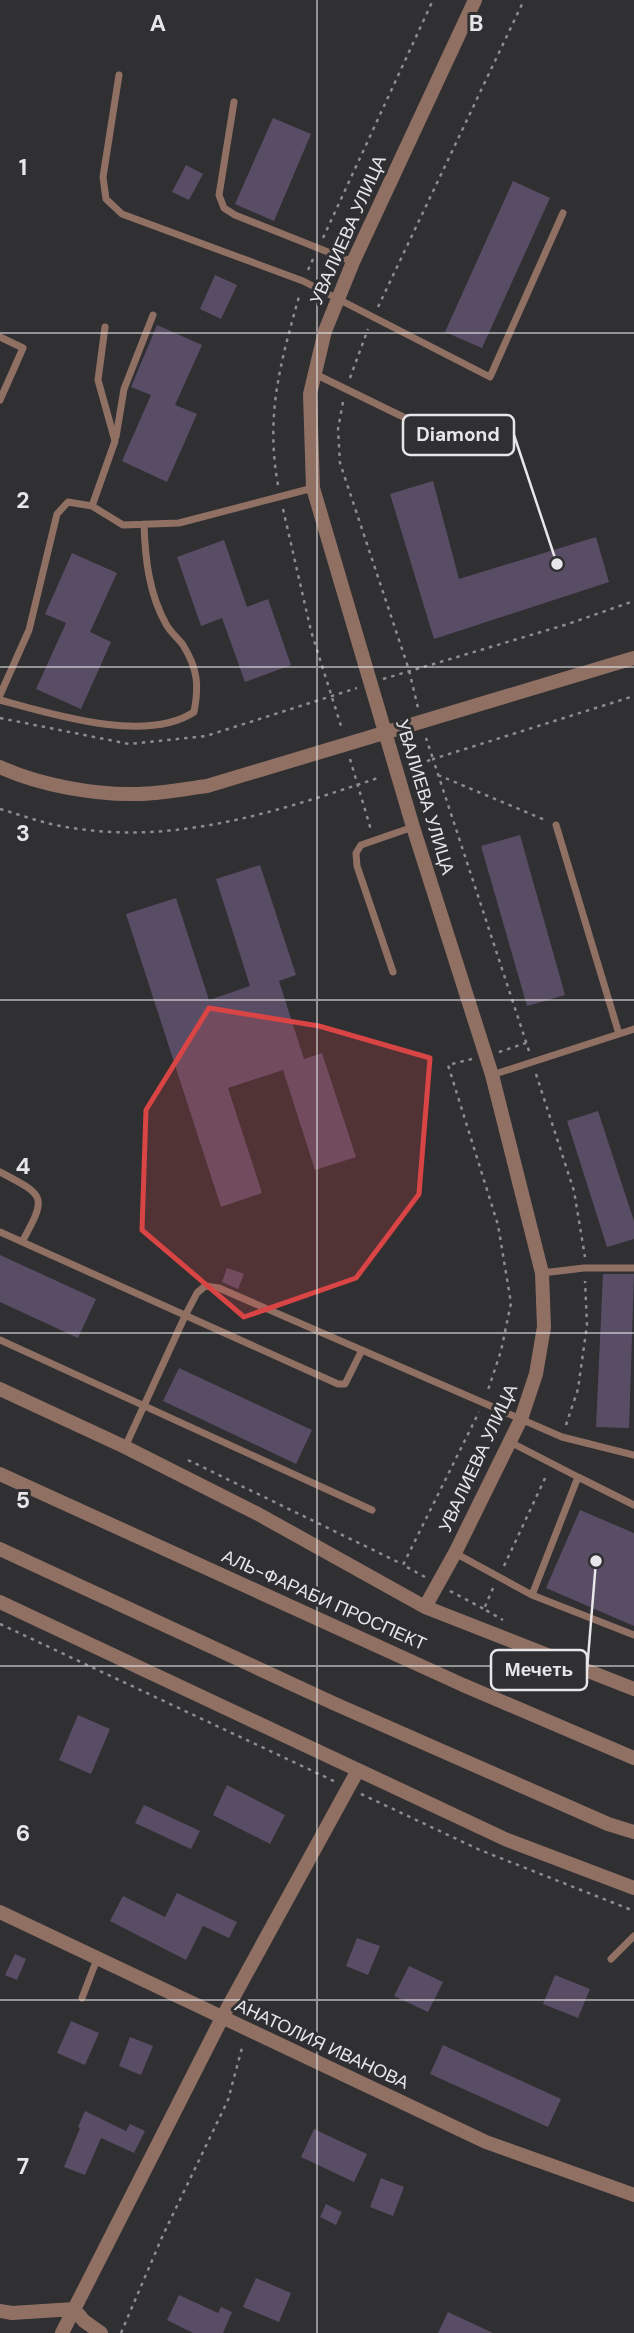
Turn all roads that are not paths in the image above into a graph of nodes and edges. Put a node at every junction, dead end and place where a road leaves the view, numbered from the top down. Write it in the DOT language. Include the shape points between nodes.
graph roads {
  1 [pos="475,0"];
  2 [pos="119,75"];
  3 [pos="234,102"];
  4 [pos="563,213"];
  5 [pos="353,262"];
  6 [pos="339,299"];
  7 [pos="152,315"];
  8 [pos="105,327"];
  9 [pos="0,337"];
  10 [pos="314,374"];
  11 [pos="0,400"];
  12 [pos="115,441"];
  13 [pos="467,448"];
  14 [pos="313,488"];
  15 [pos="92,506"];
  16 [pos="144,524"];
  17 [pos="634,658"];
  18 [pos="0,698"];
  19 [pos="386,733"];
  20 [pos="0,767"];
  21 [pos="556,825"];
  22 [pos="413,827"];
  23 [pos="393,972"];
  24 [pos="634,1029"];
  25 [pos="619,1034"];
  26 [pos="492,1074"];
  27 [pos="0,1172"];
  28 [pos="0,1232"];
  29 [pos="22,1242"];
  30 [pos="634,1268"];
  31 [pos="542,1273"];
  32 [pos="185,1316"];
  33 [pos="0,1340"];
  34 [pos="362,1350"];
  35 [pos="0,1389"];
  36 [pos="143,1407"];
  37 [pos="521,1419"];
  38 [pos="510,1442"];
  39 [pos="125,1447"];
  40 [pos="634,1455"];
  41 [pos="0,1474"];
  42 [pos="578,1477"];
  43 [pos="634,1505"];
  44 [pos="372,1510"];
  45 [pos="0,1549"];
  46 [pos="456,1553"];
  47 [pos="532,1595"];
  48 [pos="0,1602"];
  49 [pos="425,1606"];
  50 [pos="634,1635"];
  51 [pos="634,1689"];
  52 [pos="634,1758"];
  53 [pos="358,1770"];
  54 [pos="634,1832"];
  55 [pos="634,1888"];
  56 [pos="0,1912"];
  57 [pos="634,1936"];
  58 [pos="96,1959"];
  59 [pos="611,1959"];
  60 [pos="82,1998"];
  61 [pos="222,2018"];
  62 [pos="634,2195"];
  63 [pos="74,2309"];
  64 [pos="0,2311"];
  65 [pos="62,2333"];
  66 [pos="101,2333"];
  1 -- 5 [label="street, УВАЛИЕВА УЛИЦА"];
  2 -- 6 [label="lane" via="103,177 106,199 121,214 303,281"];
  3 -- 5 [label="lane" via="219,195 224,208"];
  4 -- 6 [label="lane" via="490,377"];
  5 -- 6 [label="street, УВАЛИЕВА УЛИЦА"];
  6 -- 10 [label="street, УВАЛИЕВА УЛИЦА"];
  7 -- 12 [label="lane" via="124,389"];
  8 -- 12 [label="lane" via="98,380"];
  9 -- 11 [label="lane" via="23,348"];
  10 -- 13 [label="lane"];
  10 -- 14 [label="street, УВАЛИЕВА УЛИЦА" via="310,394"];
  12 -- 15 [label="lane"];
  14 -- 16 [label="lane" via="179,523"];
  14 -- 19 [label="street, УВАЛИЕВА УЛИЦА"];
  15 -- 16 [label="lane" via="123,525"];
  15 -- 18 [label="lane" via="68,502 57,514 29,630"];
  16 -- 18 [label="lane" via="154,594 167,626 194,665 198,689 194,712 181,720 135,726 76,721"];
  17 -- 19 [label="street"];
  19 -- 20 [label="street" via="207,786 137,794 76,790"];
  19 -- 22 [label="street, УВАЛИЕВА УЛИЦА"];
  21 -- 25 [label="lane"];
  22 -- 23 [label="lane" via="361,845 356,853"];
  22 -- 26 [label="street, УВАЛИЕВА УЛИЦА"];
  24 -- 25 [label="lane"];
  25 -- 26 [label="lane"];
  26 -- 31 [label="street, УВАЛИЕВА УЛИЦА"];
  27 -- 29 [label="lane" via="30,1187 38,1198 38,1212"];
  28 -- 29 [label="lane"];
  29 -- 32 [label="lane"];
  30 -- 31 [label="lane"];
  31 -- 37 [label="street, УВАЛИЕВА УЛИЦА" via="544,1326 536,1374"];
  32 -- 34 [label="lane" via="205,1286 219,1288"];
  32 -- 34 [label="lane" via="338,1384 345,1384"];
  32 -- 36 [label="lane"];
  33 -- 36 [label="lane"];
  34 -- 37 [label="lane"];
  35 -- 39 [label="street"];
  36 -- 39 [label="lane"];
  36 -- 44 [label="lane"];
  37 -- 38 [label="street, УВАЛИЕВА УЛИЦА"];
  37 -- 40 [label="lane" via="562,1437"];
  38 -- 42 [label="lane"];
  38 -- 46 [label="street, УВАЛИЕВА УЛИЦА"];
  39 -- 49 [label="street"];
  41 -- 52 [label="street, АЛЬ-ФАРАБИ ПРОСПЕКТ"];
  42 -- 43 [label="lane"];
  42 -- 47 [label="lane"];
  45 -- 54 [label="street" via="332,1703"];
  46 -- 47 [label="lane"];
  46 -- 49 [label="street, УВАЛИЕВА УЛИЦА"];
  47 -- 50 [label="lane"];
  48 -- 53 [label="street"];
  49 -- 51 [label="street"];
  53 -- 55 [label="street" via="505,1839"];
  53 -- 61 [label="street"];
  56 -- 58 [label="street, АНАТОЛИЯ ИВАНОВА"];
  57 -- 59 [label="lane"];
  58 -- 60 [label="lane"];
  58 -- 61 [label="street, АНАТОЛИЯ ИВАНОВА"];
  61 -- 62 [label="street, АНАТОЛИЯ ИВАНОВА" via="486,2142"];
  61 -- 63 [label="street"];
  63 -- 64 [label="street"];
  63 -- 65 [label="street"];
  63 -- 66 [label="street"];
}
